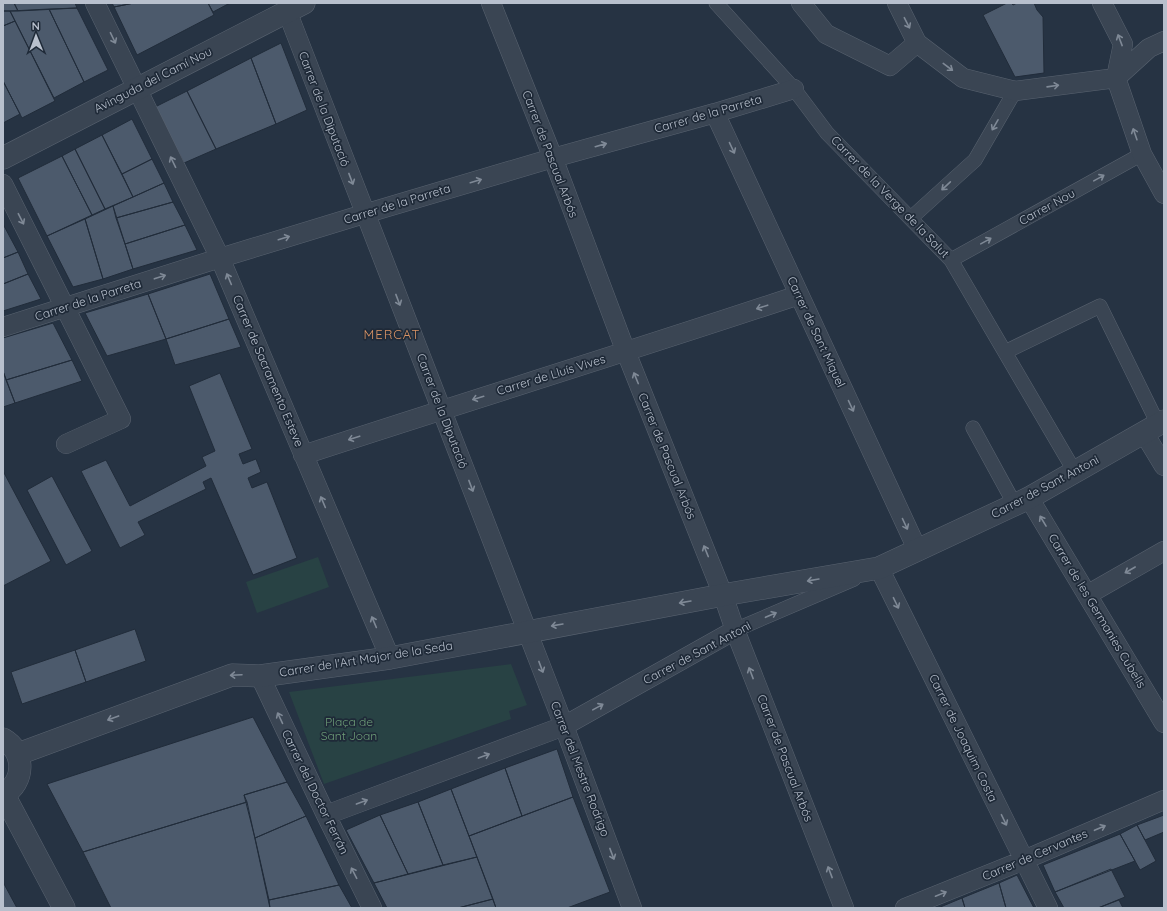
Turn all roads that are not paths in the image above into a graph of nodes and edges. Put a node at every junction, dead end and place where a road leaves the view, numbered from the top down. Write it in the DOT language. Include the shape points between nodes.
graph roads {
  1 [pos="95,3"];
  2 [pos="491,3"];
  3 [pos="716,3"];
  4 [pos="801,3"];
  5 [pos="897,3"];
  6 [pos="1102,3"];
  7 [pos="295,7"];
  8 [pos="1164,41"];
  9 [pos="917,43"];
  10 [pos="1116,78"];
  11 [pos="137,88"];
  12 [pos="794,89"];
  13 [pos="1015,91"];
  14 [pos="716,113"];
  15 [pos="1142,154"];
  16 [pos="3,158"];
  17 [pos="553,158"];
  18 [pos="3,184"];
  19 [pos="1164,194"];
  20 [pos="364,214"];
  21 [pos="911,218"];
  22 [pos="220,258"];
  23 [pos="951,260"];
  24 [pos="799,295"];
  25 [pos="66,308"];
  26 [pos="3,327"];
  27 [pos="626,352"];
  28 [pos="1005,352"];
  29 [pos="441,410"];
  30 [pos="1156,426"];
  31 [pos="973,428"];
  32 [pos="66,444"];
  33 [pos="303,455"];
  34 [pos="1164,466"];
  35 [pos="1075,472"];
  36 [pos="1022,502"];
  37 [pos="918,551"];
  38 [pos="1164,551"];
  39 [pos="879,568"];
  40 [pos="723,595"];
  41 [pos="1088,595"];
  42 [pos="735,630"];
  43 [pos="527,631"];
  44 [pos="390,658"];
  45 [pos="260,676"];
  46 [pos="1164,723"];
  47 [pos="564,726"];
  48 [pos="10,746"];
  49 [pos="4,795"];
  50 [pos="1164,800"];
  51 [pos="326,815"];
  52 [pos="1024,860"];
  53 [pos="64,908"];
  54 [pos="372,908"];
  55 [pos="632,908"];
  56 [pos="844,908"];
  57 [pos="905,908"];
  58 [pos="1048,908"];
  1 -- 11 [label="street, Carrer de Sacramento Esteve, one-way"];
  2 -- 17 [label="street, Carrer de Pascual Arbós"];
  3 -- 12 [label="street, Carrer de la Verge de la Salut"];
  4 -- 9 [label="street" via="826,34 890,66"];
  5 -- 9 [label="street, one-way"];
  10 -- 6 [label="street, one-way" via="1123,44"];
  7 -- 11 [label="street, Avinguda del Camí Nou"];
  7 -- 20 [label="street, Carrer de la Diputació, one-way"];
  8 -- 10 [label="street" via="1149,48"];
  9 -- 13 [label="street, one-way" via="963,78"];
  13 -- 10 [label="street, one-way"];
  15 -- 10 [label="street, one-way"];
  11 -- 16 [label="street, Avinguda del Camí Nou"];
  22 -- 11 [label="street, Carrer de Sacramento Esteve, one-way"];
  12 -- 14 [label="street, Carrer de la Parreta"];
  12 -- 21 [label="street, Carrer de la Verge de la Salut" via="827,133"];
  13 -- 21 [label="street, one-way" via="975,160"];
  17 -- 14 [label="street, Carrer de la Parreta, one-way"];
  14 -- 24 [label="street, Carrer de Sant Miquel, one-way"];
  15 -- 19 [label="street"];
  23 -- 15 [label="street, Carrer Nou, one-way"];
  20 -- 17 [label="street, Carrer de la Parreta, one-way"];
  17 -- 27 [label="street, Carrer de Pascual Arbós"];
  18 -- 25 [label="street, one-way"];
  22 -- 20 [label="street, Carrer de la Parreta, one-way"];
  20 -- 29 [label="street, Carrer de la Diputació, one-way"];
  21 -- 23 [label="street, Carrer de la Verge de la Salut"];
  25 -- 22 [label="street, Carrer de la Parreta, one-way"];
  33 -- 22 [label="street, Carrer de Sacramento Esteve, one-way"];
  23 -- 28 [label="street, Carrer de la Verge de la Salut"];
  24 -- 27 [label="street, Carrer de Lluís Vives, one-way"];
  24 -- 37 [label="street, Carrer de Sant Miquel, one-way"];
  25 -- 26 [label="street, Carrer de la Parreta"];
  25 -- 32 [label="street" via="121,419"];
  27 -- 29 [label="street, Carrer de Lluís Vives, one-way"];
  40 -- 27 [label="street, Carrer de Pascual Arbós, one-way"];
  28 -- 30 [label="street" via="1100,306"];
  28 -- 35 [label="street, Carrer de la Verge de la Salut"];
  29 -- 33 [label="street, Carrer de Lluís Vives, one-way"];
  29 -- 43 [label="street, Carrer de la Diputació, one-way"];
  30 -- 34 [label="street"];
  30 -- 35 [label="street, Carrer de Sant Antoni"];
  31 -- 36 [label="street"];
  44 -- 33 [label="street, Carrer de Sacramento Esteve, one-way"];
  35 -- 36 [label="street, Carrer de Sant Antoni"];
  36 -- 37 [label="street, Carrer de Sant Antoni"];
  41 -- 36 [label="street, Carrer de les Germanies Cubells, one-way"];
  37 -- 39 [label="street, Carrer de Sant Antoni"];
  38 -- 41 [label="street, one-way"];
  39 -- 40 [label="street, Carrer de Sant Antoni, one-way"];
  42 -- 39 [label="street, Carrer de Sant Antoni, one-way"];
  39 -- 52 [label="street, Carrer de Joaquim Costa, one-way"];
  40 -- 42 [label="street, Carrer de Pascual Arbós"];
  40 -- 43 [label="street, Carrer de l'Art Major de la Seda, one-way"];
  41 -- 46 [label="street, Carrer de les Germanies Cubells"];
  47 -- 42 [label="street, Carrer de Sant Antoni, one-way"];
  56 -- 42 [label="street, Carrer de Pascual Arbós, one-way"];
  43 -- 44 [label="street, Carrer de l'Art Major de la Seda"];
  43 -- 47 [label="street, Carrer del Mestre Rodrigo, one-way"];
  44 -- 45 [label="street, Carrer de l'Art Major de la Seda"];
  45 -- 48 [label="street, Carrer de l'Art Major de la Seda, one-way" via="232,674"];
  51 -- 45 [label="street, Carrer del Doctor Ferrán, one-way"];
  51 -- 47 [label="street, one-way"];
  47 -- 55 [label="street, Carrer del Mestre Rodrigo, one-way"];
  48 -- 49 [label="street" via="20,768 17,781"];
  49 -- 53 [label="street"];
  52 -- 50 [label="street, Carrer de Cervantes, one-way"];
  54 -- 51 [label="street, Carrer del Doctor Ferrán, one-way"];
  57 -- 52 [label="street, Carrer de Cervantes, one-way"];
  52 -- 58 [label="street, Carrer de Joaquim Costa"];
}
